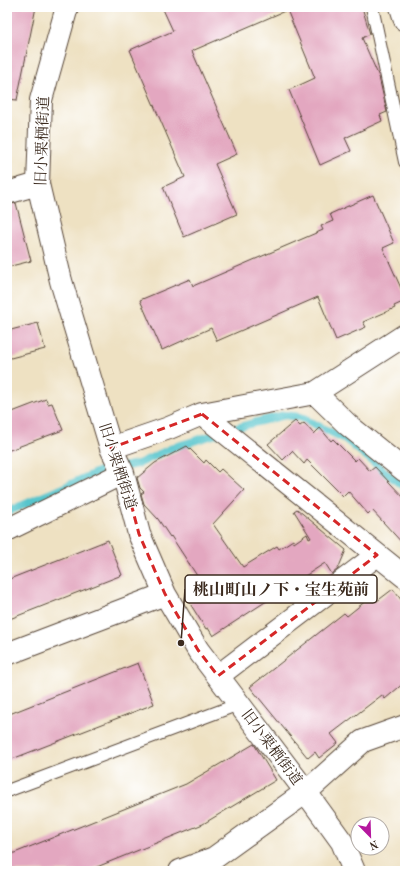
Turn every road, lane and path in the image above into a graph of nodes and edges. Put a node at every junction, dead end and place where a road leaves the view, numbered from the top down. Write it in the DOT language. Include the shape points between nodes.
graph roads {
  1 [pos="67,7"];
  2 [pos="372,7"];
  3 [pos="402,7"];
  4 [pos="405,20"];
  5 [pos="405,162"];
  6 [pos="38,184"];
  7 [pos="7,193"];
  8 [pos="405,335"];
  9 [pos="315,393"];
  10 [pos="205,416"];
  11 [pos="111,449"];
  12 [pos="405,471"];
  13 [pos="122,472"];
  14 [pos="7,530"];
  15 [pos="377,555"];
  16 [pos="405,577"];
  17 [pos="165,594"];
  18 [pos="7,654"];
  19 [pos="218,676"];
  20 [pos="240,704"];
  21 [pos="405,726"];
  22 [pos="7,791"];
  23 [pos="306,792"];
  24 [pos="180,871"];
  25 [pos="354,871"];
  1 -- 6 [label="street, 旧小栗栖街道" via="41,100"];
  2 -- 5 [label="lane"];
  3 -- 4 [label="street"];
  6 -- 7 [label="street"];
  6 -- 11 [label="street, 旧小栗栖街道" via="61,281"];
  8 -- 9 [label="street"];
  9 -- 10 [label="street"];
  9 -- 12 [label="street" via="348,425"];
  10 -- 11 [label="street"];
  10 -- 15 [label="street"];
  11 -- 13 [label="street, 旧小栗栖街道"];
  13 -- 14 [label="street"];
  13 -- 17 [label="street, 旧小栗栖街道" via="139,534"];
  15 -- 16 [label="street"];
  15 -- 19 [label="street"];
  17 -- 18 [label="street"];
  17 -- 19 [label="street, 旧小栗栖街道" via="198,650"];
  19 -- 20 [label="street, 旧小栗栖街道"];
  20 -- 22 [label="lane"];
  20 -- 23 [label="street, 旧小栗栖街道"];
  21 -- 23 [label="street" via="363,742"];
  23 -- 24 [label="street" via="214,858"];
  23 -- 25 [label="street, 旧小栗栖街道" via="342,842"];
}
